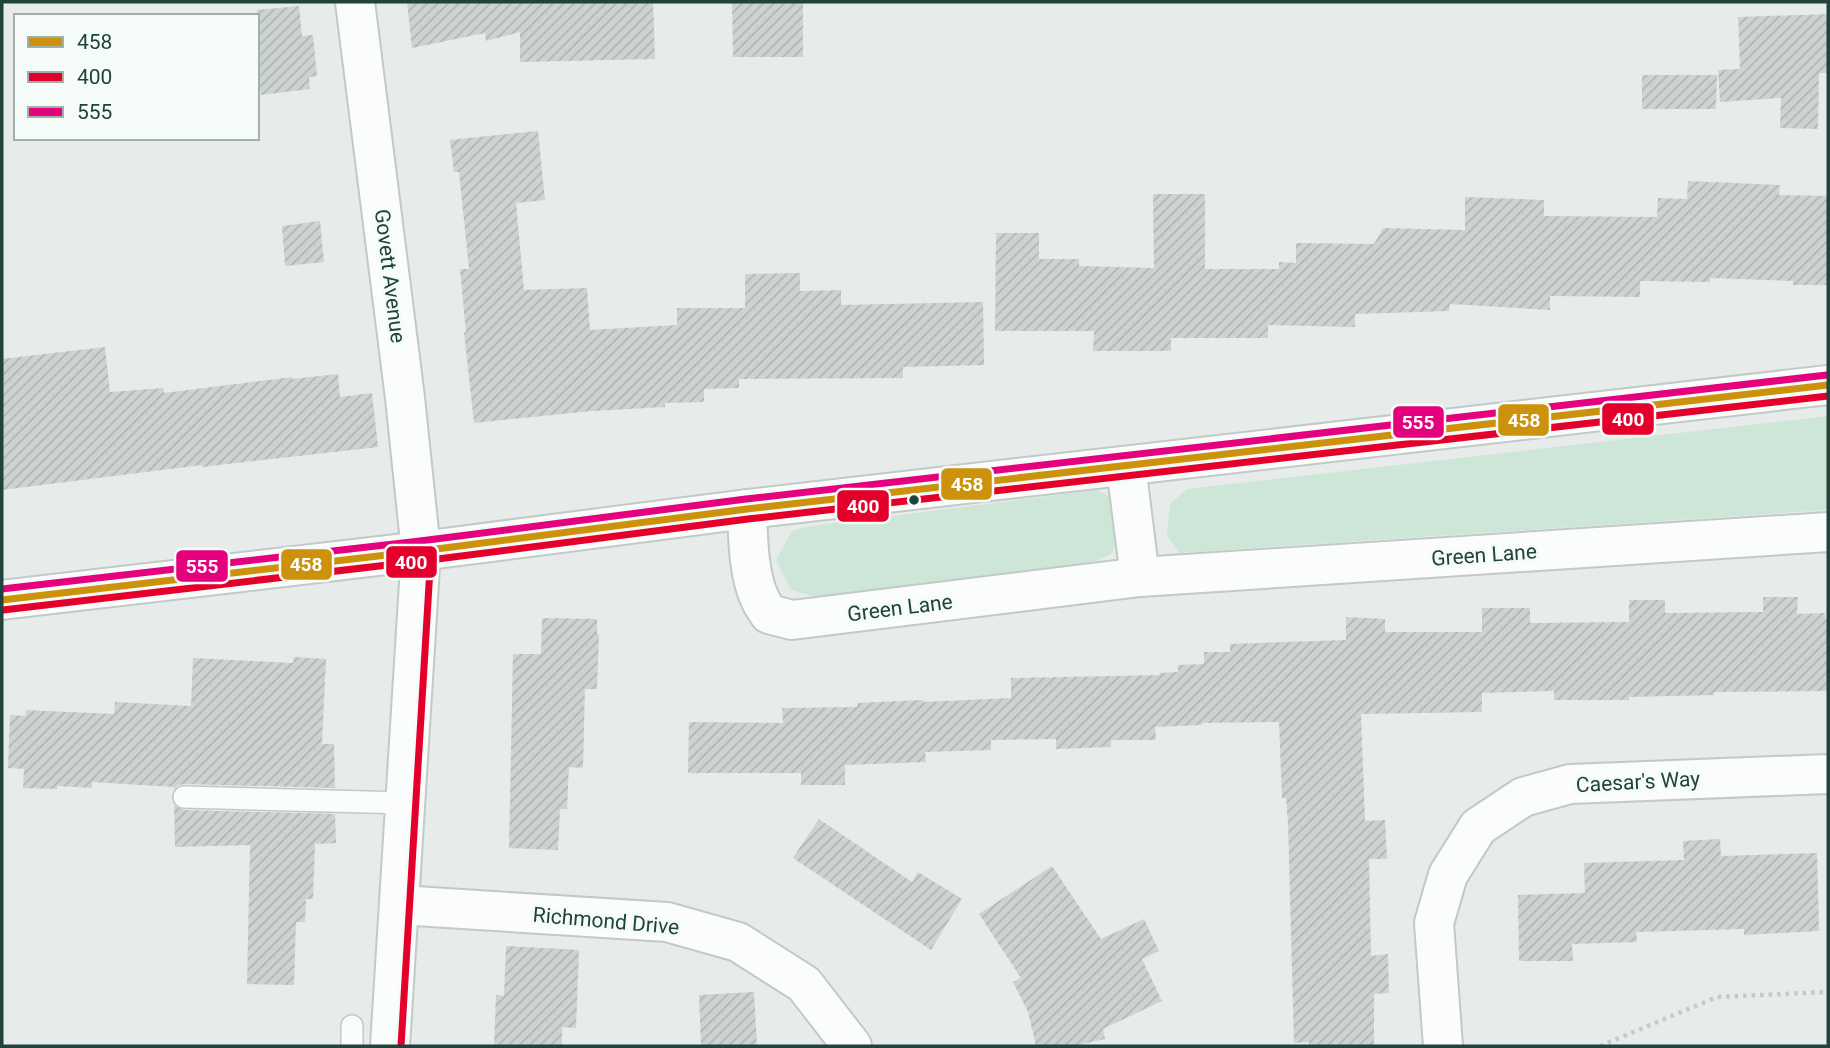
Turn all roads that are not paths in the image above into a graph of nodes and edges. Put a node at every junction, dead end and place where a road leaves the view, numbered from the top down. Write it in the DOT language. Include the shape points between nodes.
graph roads {
  1 [pos="355,2"];
  2 [pos="1828,385"];
  3 [pos="1126,466"];
  4 [pos="747,509"];
  5 [pos="1828,533"];
  6 [pos="421,551"];
  7 [pos="1140,577"];
  8 [pos="2,600"];
  9 [pos="1828,774"];
  10 [pos="184,797"];
  11 [pos="404,803"];
  12 [pos="399,905"];
  13 [pos="390,1046"];
  14 [pos="852,1046"];
  15 [pos="1443,1046"];
  1 -- 6 [label="street, Govett Avenue"];
  2 -- 3 [label="street"];
  3 -- 4 [label="street"];
  3 -- 7 [label="street"];
  4 -- 6 [label="street"];
  4 -- 7 [label="street, Green Lane" via="759,598 769,614 792,620"];
  5 -- 7 [label="street, Green Lane"];
  6 -- 8 [label="street"];
  6 -- 11 [label="street, Govett Avenue"];
  9 -- 15 [label="street, Caesar's Way" via="1570,784 1523,797 1478,827 1448,875 1434,923"];
  10 -- 11 [label="lane"];
  11 -- 12 [label="street, Govett Avenue"];
  12 -- 13 [label="street, Govett Avenue"];
  12 -- 14 [label="street, Richmond Drive" via="667,922 738,942 804,984"];
}
